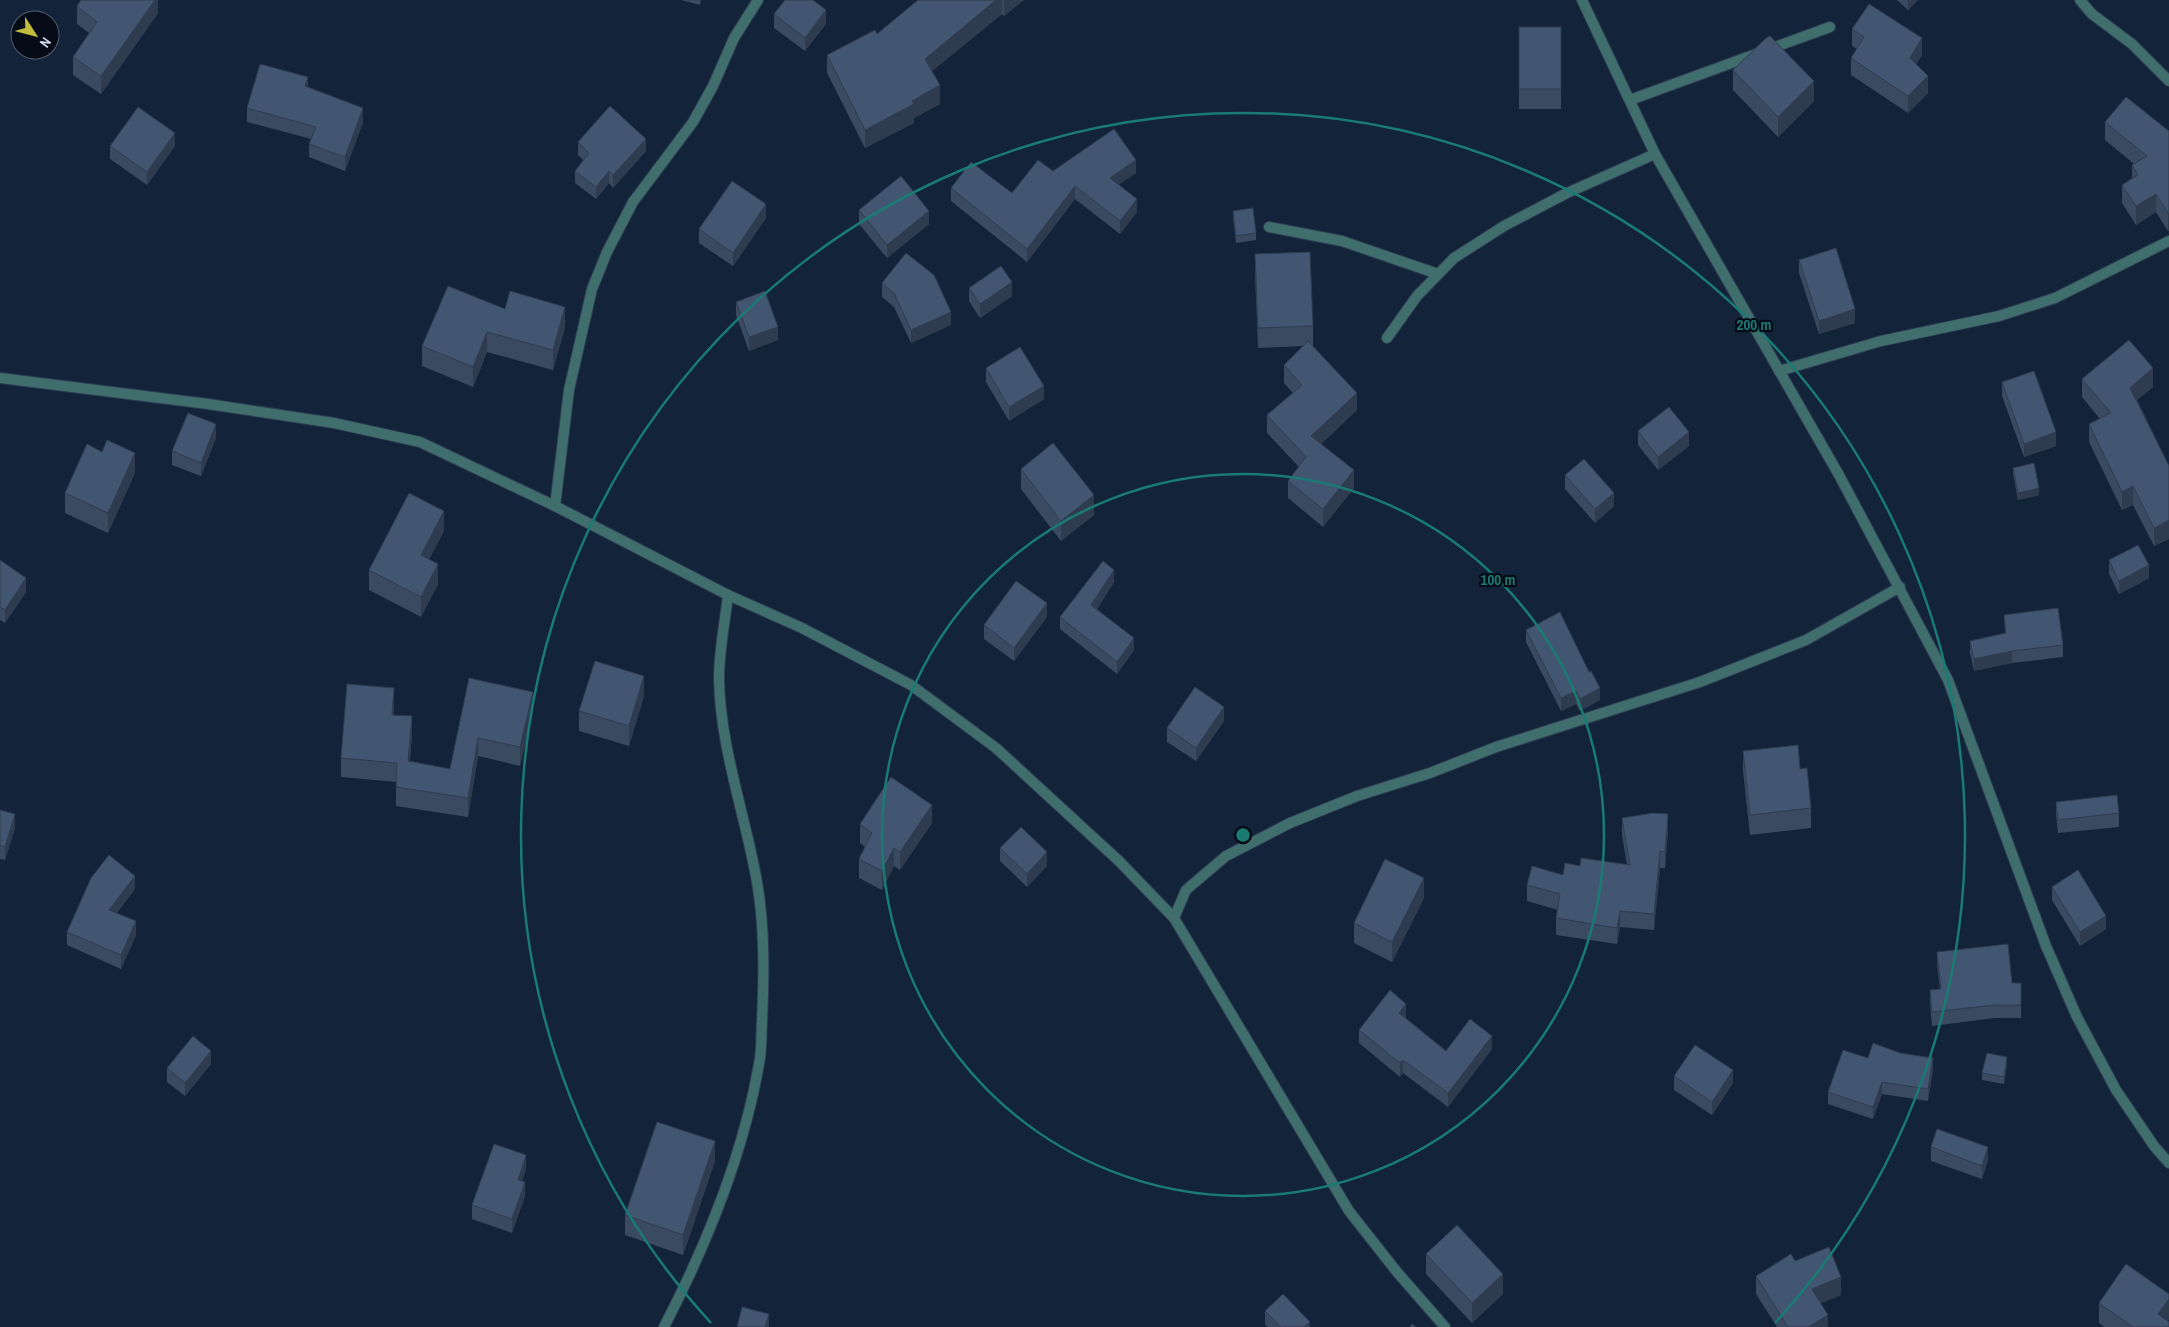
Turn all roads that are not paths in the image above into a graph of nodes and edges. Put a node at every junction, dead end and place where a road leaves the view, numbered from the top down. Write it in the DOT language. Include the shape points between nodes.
graph roads {
  1 [pos="758,0"];
  2 [pos="1582,0"];
  3 [pos="2080,0"];
  4 [pos="1830,27"];
  5 [pos="2169,81"];
  6 [pos="1630,100"];
  7 [pos="1655,154"];
  8 [pos="1268,228"];
  9 [pos="2169,241"];
  10 [pos="1438,274"];
  11 [pos="1387,338"];
  12 [pos="1779,371"];
  13 [pos="0,378"];
  14 [pos="555,506"];
  15 [pos="1900,587"];
  16 [pos="728,595"];
  17 [pos="1174,918"];
  18 [pos="2169,1163"];
  19 [pos="664,1327"];
  20 [pos="1445,1327"];
  1 -- 14 [label="street" via="734,38 693,122 633,202 592,289 569,390"];
  2 -- 6 [label="street"];
  3 -- 5 [label="street"];
  4 -- 6 [label="street"];
  6 -- 7 [label="street"];
  7 -- 10 [label="street" via="1567,193 1504,226 1454,258"];
  7 -- 12 [label="street"];
  8 -- 10 [label="street" via="1342,241"];
  9 -- 12 [label="street" via="2055,298 2000,316 1881,341"];
  10 -- 11 [label="street" via="1417,296"];
  12 -- 15 [label="street"];
  13 -- 14 [label="street" via="334,423 410,440"];
  14 -- 16 [label="street"];
  15 -- 17 [label="street" via="1806,640 1709,678 1496,746 1290,823 1226,856 1186,890"];
  15 -- 18 [label="street" via="1948,680 2046,946 2077,1017 2116,1090"];
  16 -- 17 [label="street" via="802,628 911,685 996,748"];
  16 -- 19 [label="street" via="719,677 725,739 757,883 762,928 764,984 760,1062 746,1126 720,1207"];
  17 -- 20 [label="street" via="1349,1211 1396,1272"];
}
